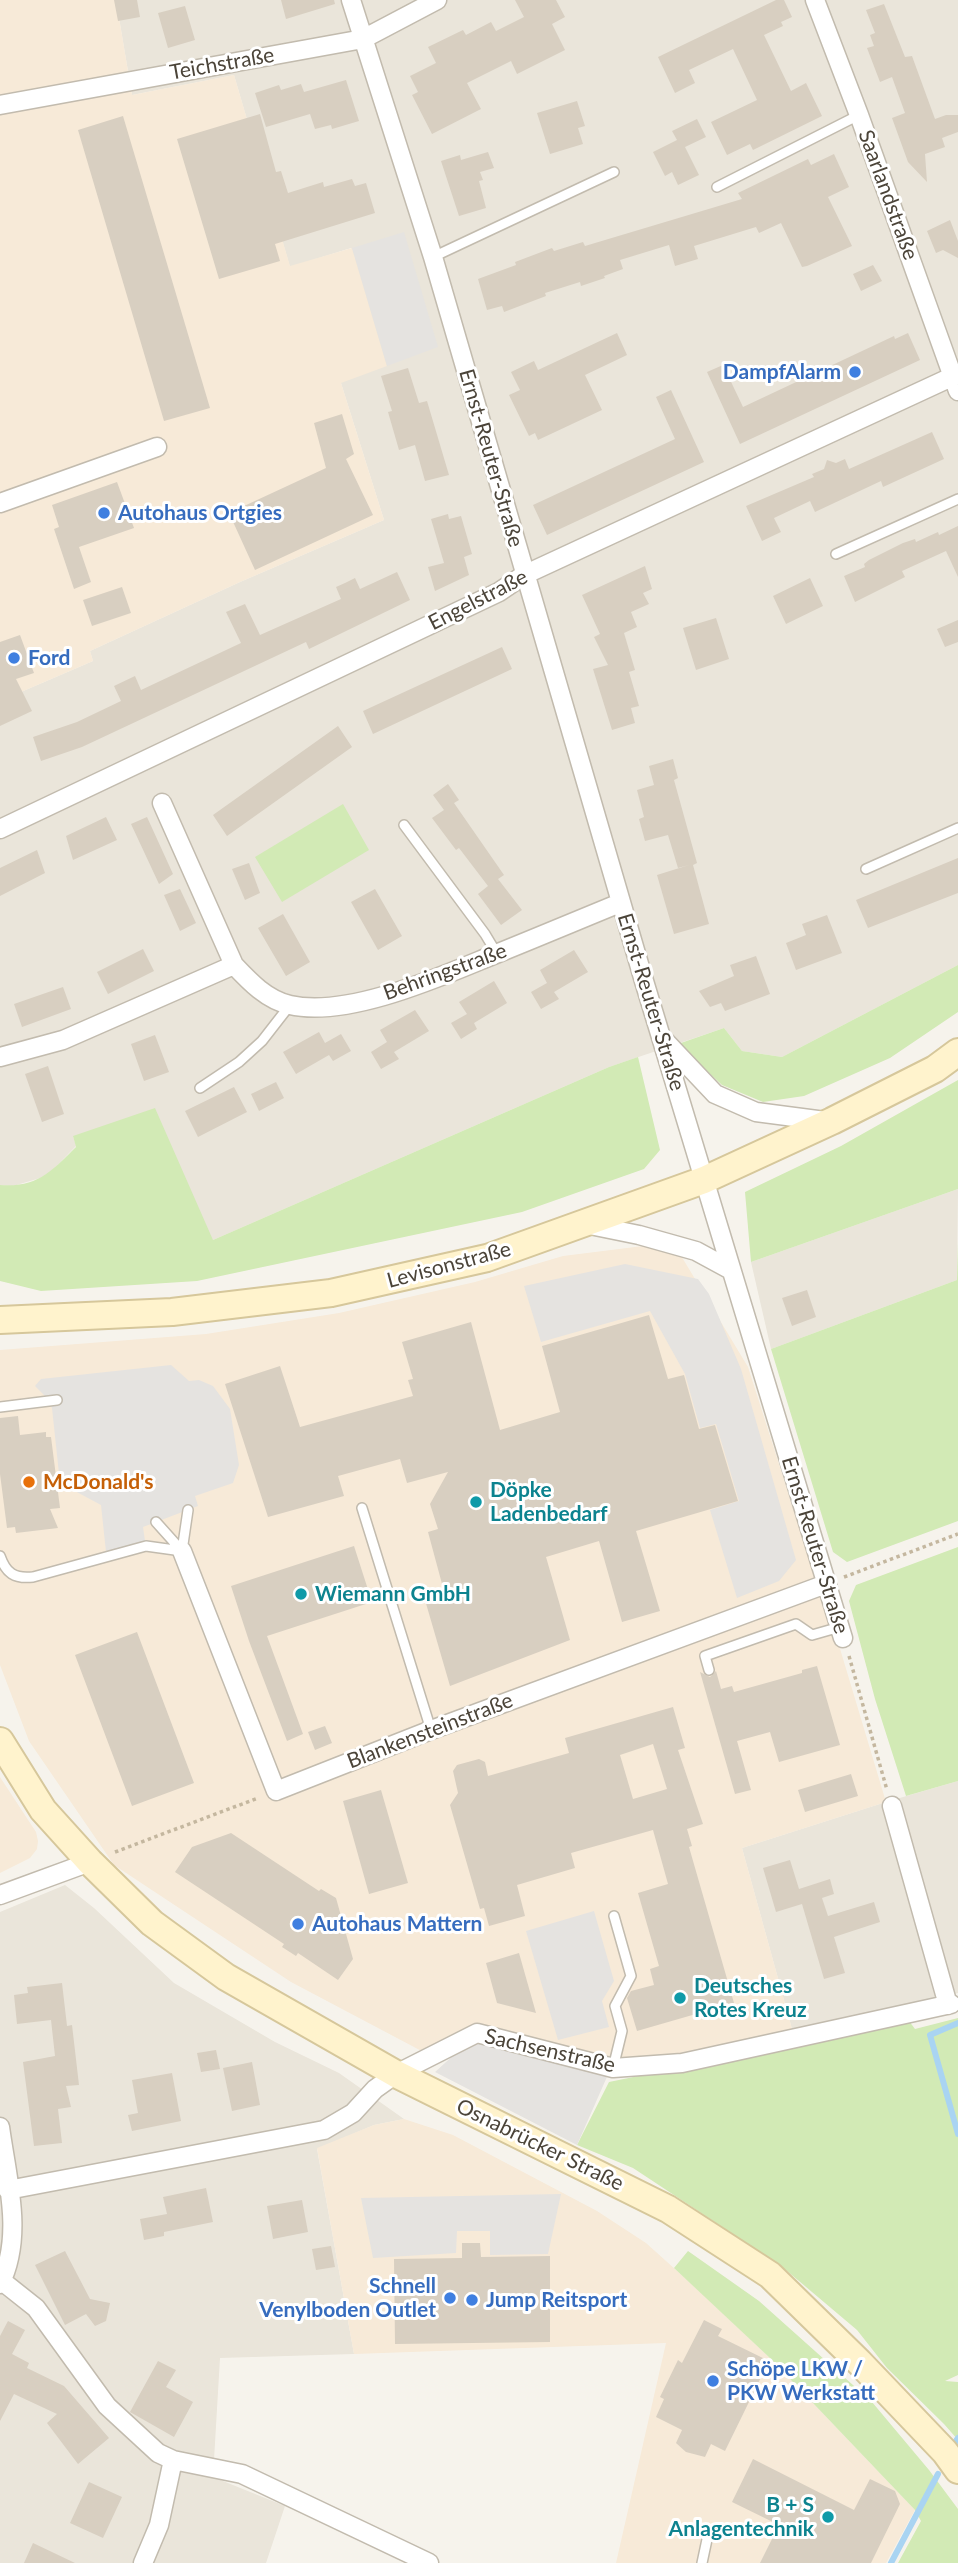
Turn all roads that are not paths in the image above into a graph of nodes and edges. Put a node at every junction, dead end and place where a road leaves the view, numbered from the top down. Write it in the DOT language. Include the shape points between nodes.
graph roads {
  1 [pos="351,0"];
  2 [pos="437,0"];
  3 [pos="815,0"];
  4 [pos="363,39"];
  5 [pos="0,105"];
  6 [pos="859,115"];
  7 [pos="614,172"];
  8 [pos="717,187"];
  9 [pos="433,257"];
  10 [pos="956,380"];
  11 [pos="157,447"];
  12 [pos="958,499"];
  13 [pos="0,503"];
  14 [pos="836,554"];
  15 [pos="524,575"];
  16 [pos="162,803"];
  17 [pos="404,825"];
  18 [pos="958,828"];
  19 [pos="0,829"];
  20 [pos="866,869"];
  21 [pos="621,903"];
  22 [pos="497,954"];
  23 [pos="234,965"];
  24 [pos="290,1005"];
  25 [pos="662,1038"];
  26 [pos="958,1052"];
  27 [pos="0,1057"];
  28 [pos="200,1088"];
  29 [pos="832,1121"];
  30 [pos="704,1180"];
  31 [pos="582,1223"];
  32 [pos="731,1270"];
  33 [pos="0,1302"];
  34 [pos="43,1319"];
  35 [pos="0,1320"];
  36 [pos="57,1400"];
  37 [pos="0,1408"];
  38 [pos="362,1508"];
  39 [pos="188,1510"];
  40 [pos="156,1522"];
  41 [pos="182,1551"];
  42 [pos="0,1556"];
  43 [pos="826,1584"];
  44 [pos="841,1632"];
  45 [pos="709,1670"];
  46 [pos="431,1730"];
  47 [pos="0,1741"];
  48 [pos="892,1806"];
  49 [pos="90,1862"];
  50 [pos="0,1895"];
  51 [pos="614,1916"];
  52 [pos="613,2068"];
  53 [pos="396,2074"];
  54 [pos="0,2127"];
  55 [pos="8,2190"];
  56 [pos="1,2282"];
  57 [pos="173,2460"];
  58 [pos="958,2470"];
  59 [pos="709,2530"];
  60 [pos="143,2563"];
  61 [pos="429,2563"];
  62 [pos="702,2563"];
  1 -- 4 [label="street, Ernst-Reuter-Straße"];
  2 -- 4 [label="street, Teichstraße"];
  3 -- 6 [label="street, Saarlandstraße"];
  4 -- 5 [label="street, Teichstraße"];
  4 -- 9 [label="street, Ernst-Reuter-Straße"];
  6 -- 8 [label="lane"];
  6 -- 10 [label="street, Saarlandstraße"];
  7 -- 9 [label="lane"];
  9 -- 15 [label="street, Ernst-Reuter-Straße"];
  10 -- 15 [label="street, Engelstraße"];
  11 -- 13 [label="street"];
  12 -- 14 [label="lane"];
  15 -- 19 [label="street, Engelstraße" via="499,592"];
  15 -- 21 [label="street, Ernst-Reuter-Straße"];
  16 -- 23 [label="street, Behringstraße"];
  17 -- 22 [label="lane"];
  18 -- 20 [label="lane"];
  21 -- 22 [label="street, Behringstraße"];
  21 -- 25 [label="street, Ernst-Reuter-Straße"];
  22 -- 24 [label="street, Behringstraße" via="408,990 341,1005"];
  23 -- 24 [label="street, Behringstraße" via="253,985"];
  23 -- 27 [label="street" via="63,1040"];
  24 -- 28 [label="lane" via="262,1041"];
  25 -- 29 [label="street" via="715,1094 756,1112"];
  25 -- 30 [label="street, Ernst-Reuter-Straße"];
  26 -- 29 [label="main road, Levisonstraße" via="935,1069"];
  29 -- 30 [label="main road, Levisonstraße"];
  30 -- 31 [label="main road, Levisonstraße"];
  30 -- 32 [label="street, Ernst-Reuter-Straße"];
  31 -- 32 [label="street" via="696,1251"];
  31 -- 34 [label="main road, Levisonstraße" via="487,1258 331,1293 172,1312"];
  32 -- 43 [label="street, Ernst-Reuter-Straße"];
  33 -- 34 [label="main road, Levisonstraße"];
  34 -- 35 [label="main road, Levisonstraße"];
  36 -- 37 [label="lane"];
  38 -- 46 [label="lane"];
  39 -- 41 [label="lane"];
  40 -- 41 [label="lane"];
  41 -- 42 [label="lane" via="146,1546 22,1578 5,1568"];
  41 -- 46 [label="street, Blankensteinstraße" via="276,1791"];
  43 -- 44 [label="street, Ernst-Reuter-Straße"];
  43 -- 46 [label="street, Blankensteinstraße"];
  44 -- 45 [label="lane" via="812,1635 796,1624 705,1656"];
  47 -- 49 [label="main road, Osnabrücker Straße" via="43,1810"];
  48 -- 52 [label="street, Sachsenstraße" via="950,2005 682,2063"];
  49 -- 50 [label="street"];
  49 -- 53 [label="main road, Osnabrücker Straße" via="152,1923 226,1977"];
  51 -- 52 [label="lane" via="631,1976 615,2006 622,2031"];
  52 -- 53 [label="street, Sachsenstraße" via="477,2033"];
  53 -- 55 [label="street, Sachsenstraße" via="353,2113 324,2130"];
  53 -- 58 [label="main road, Osnabrücker Straße" via="668,2209 770,2275 917,2421"];
  54 -- 55 [label="street"];
  55 -- 56 [label="street" via="14,2235"];
  56 -- 57 [label="street" via="36,2308 107,2406 158,2453"];
  57 -- 60 [label="street" via="159,2525"];
  57 -- 61 [label="street" via="242,2474"];
  59 -- 62 [label="lane"];
}
